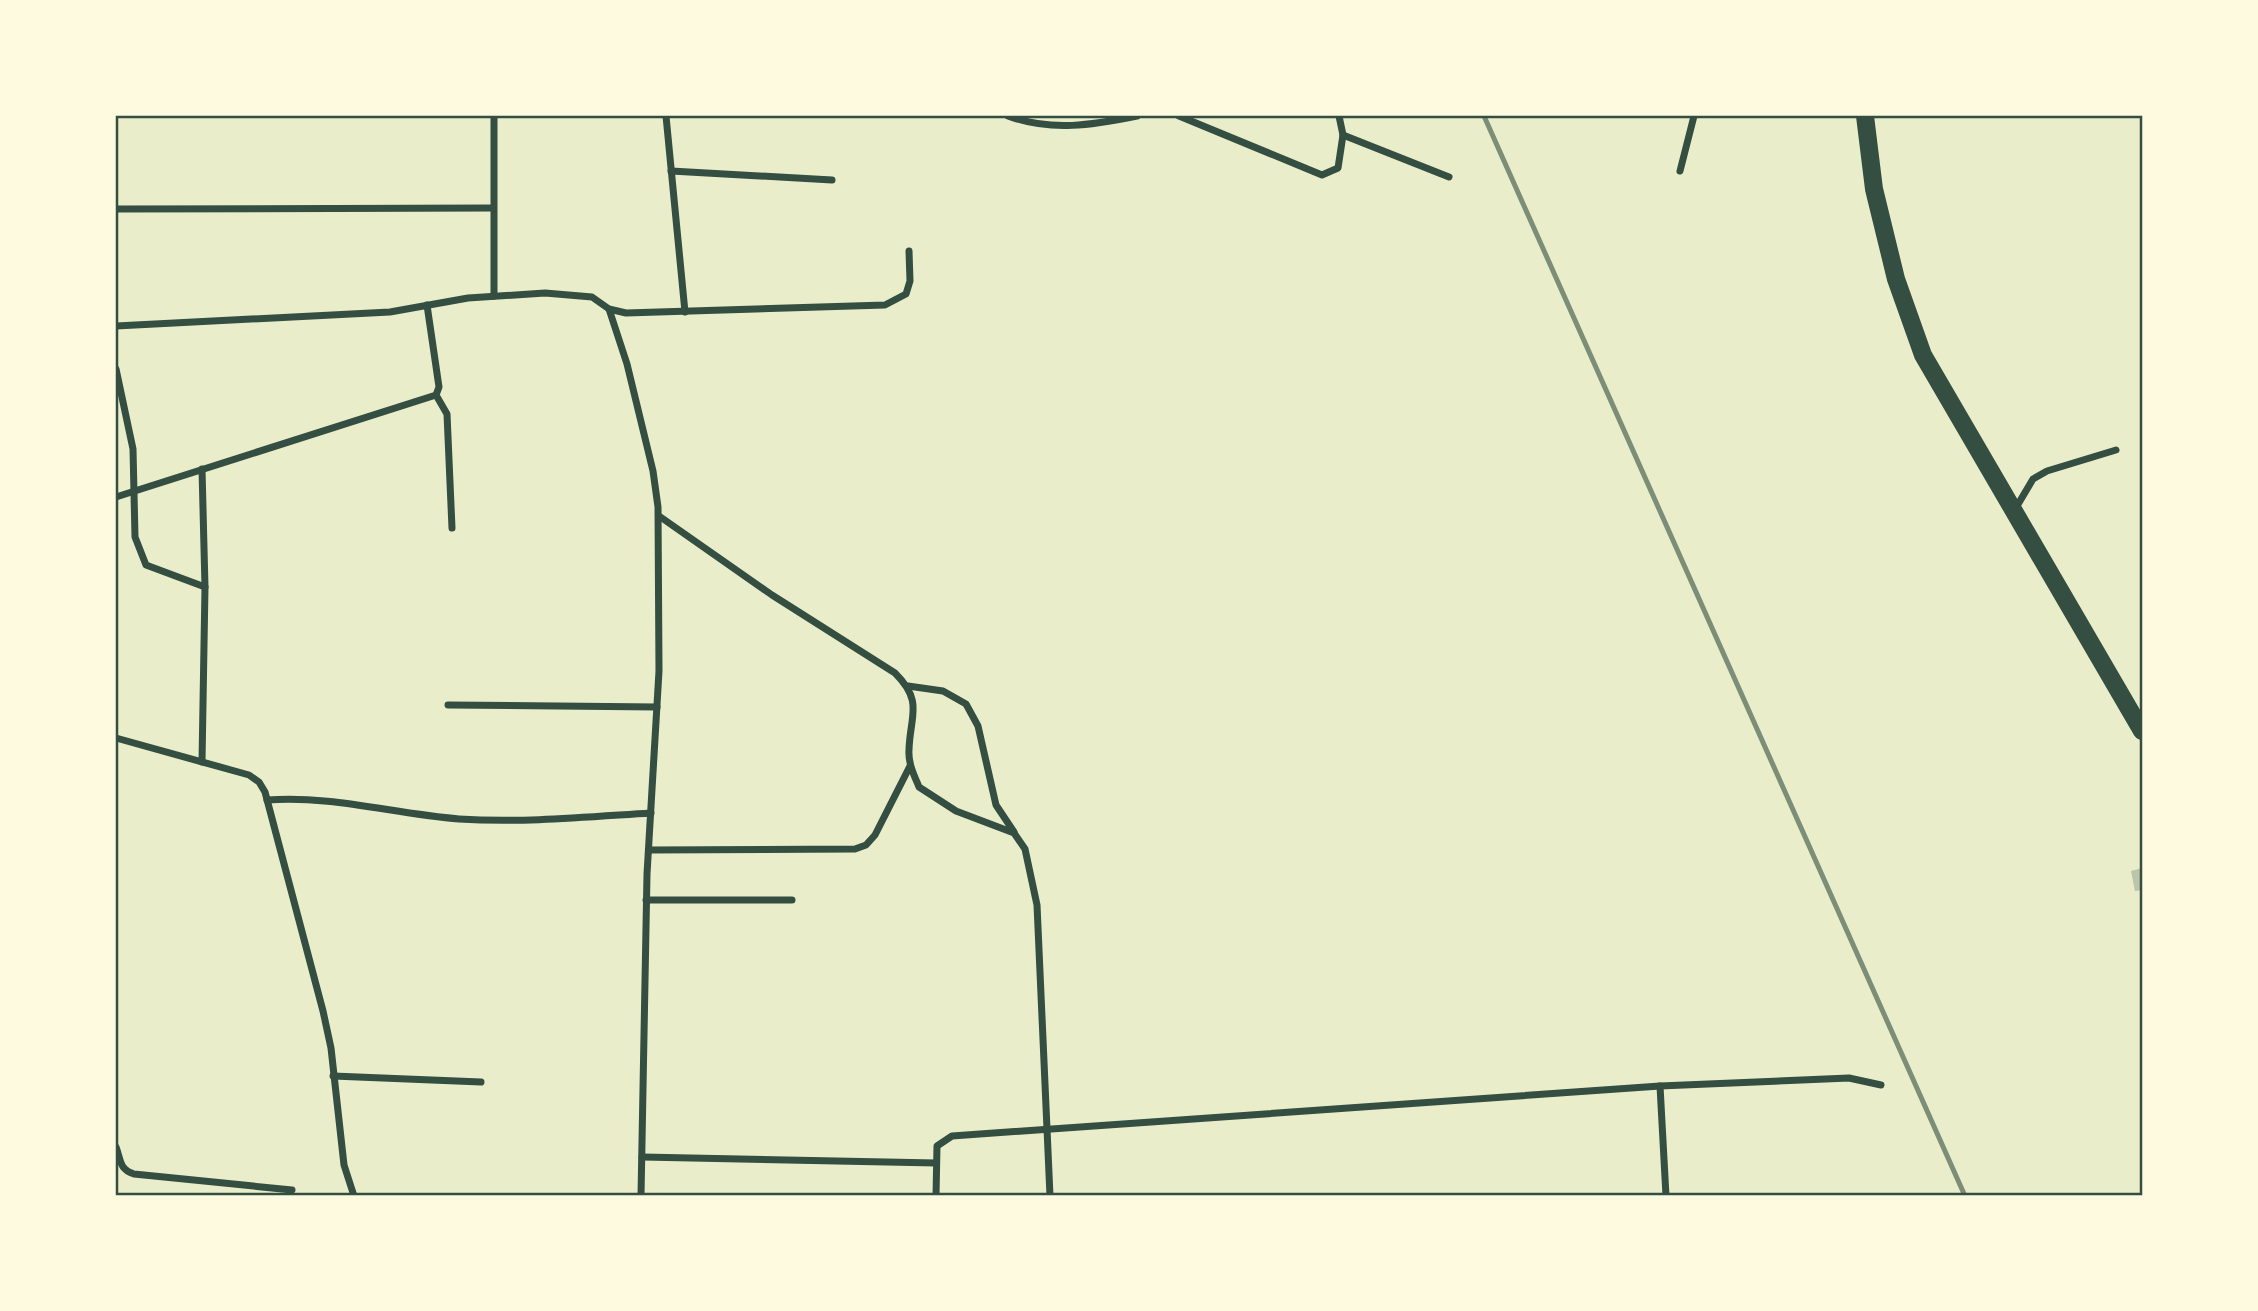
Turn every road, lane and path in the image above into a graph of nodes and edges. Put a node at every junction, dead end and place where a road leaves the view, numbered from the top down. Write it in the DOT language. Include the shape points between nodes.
graph roads {
  1 [pos="494,116"];
  2 [pos="666,116"];
  3 [pos="1008,116"];
  4 [pos="1137,116"];
  5 [pos="1179,116"];
  6 [pos="1339,116"];
  7 [pos="1694,116"];
  8 [pos="1865,116"];
  9 [pos="1343,135"];
  10 [pos="671,171"];
  11 [pos="1680,172"];
  12 [pos="1449,177"];
  13 [pos="832,180"];
  14 [pos="492,208"];
  15 [pos="116,209"];
  16 [pos="909,251"];
  17 [pos="494,296"];
  18 [pos="428,305"];
  19 [pos="609,309"];
  20 [pos="685,312"];
  21 [pos="116,326"];
  22 [pos="116,369"];
  23 [pos="436,395"];
  24 [pos="2116,450"];
  25 [pos="202,469"];
  26 [pos="134,491"];
  27 [pos="116,498"];
  28 [pos="2014,511"];
  29 [pos="659,516"];
  30 [pos="452,528"];
  31 [pos="205,587"];
  32 [pos="908,686"];
  33 [pos="448,705"];
  34 [pos="657,707"];
  35 [pos="2143,731"];
  36 [pos="116,738"];
  37 [pos="202,762"];
  38 [pos="910,766"];
  39 [pos="267,800"];
  40 [pos="651,813"];
  41 [pos="1014,833"];
  42 [pos="649,850"];
  43 [pos="646,900"];
  44 [pos="792,900"];
  45 [pos="333,1076"];
  46 [pos="481,1082"];
  47 [pos="1881,1085"];
  48 [pos="1660,1086"];
  49 [pos="1047,1129"];
  50 [pos="116,1147"];
  51 [pos="642,1157"];
  52 [pos="936,1163"];
  53 [pos="292,1191"];
  54 [pos="354,1195"];
  55 [pos="641,1195"];
  56 [pos="936,1195"];
  57 [pos="1051,1195"];
  58 [pos="1666,1195"];
  1 -- 14 [label="street"];
  2 -- 10 [label="street"];
  3 -- 4 [label="street" via="1068,127"];
  5 -- 9 [label="street" via="1322,175 1338,168"];
  6 -- 9 [label="street"];
  7 -- 11 [label="street"];
  8 -- 28 [label="main road" via="1874,189 1896,279 1923,355"];
  9 -- 12 [label="street"];
  10 -- 13 [label="street"];
  10 -- 20 [label="street"];
  14 -- 15 [label="street"];
  14 -- 17 [label="street"];
  16 -- 20 [label="street" via="906,294 885,305"];
  17 -- 18 [label="street"];
  17 -- 19 [label="street" via="578,294"];
  18 -- 21 [label="street" via="390,313"];
  18 -- 23 [label="street" via="439,387"];
  19 -- 20 [label="street"];
  19 -- 29 [label="street" via="653,471"];
  22 -- 26 [label="street" via="132,439"];
  23 -- 25 [label="street"];
  23 -- 30 [label="street" via="447,414"];
  24 -- 28 [label="street" via="2047,471 2034,479"];
  25 -- 26 [label="street"];
  25 -- 31 [label="street"];
  26 -- 27 [label="street"];
  26 -- 31 [label="street" via="135,537 146,565"];
  28 -- 35 [label="main road"];
  29 -- 32 [label="street"];
  29 -- 34 [label="street"];
  31 -- 37 [label="street"];
  32 -- 38 [label="street" via="914,701"];
  32 -- 41 [label="street" via="943,691 966,704 978,726 996,805"];
  33 -- 34 [label="street"];
  34 -- 40 [label="street"];
  36 -- 37 [label="street"];
  37 -- 39 [label="street" via="249,775 259,782"];
  38 -- 41 [label="street" via="919,787 931,796 975,820"];
  38 -- 42 [label="street" via="875,835 855,849"];
  39 -- 40 [label="street" via="332,801 460,819"];
  39 -- 45 [label="street" via="323,1011"];
  40 -- 42 [label="street"];
  41 -- 49 [label="street" via="1025,849 1037,905"];
  42 -- 43 [label="street"];
  43 -- 44 [label="street"];
  43 -- 51 [label="street"];
  45 -- 46 [label="street"];
  45 -- 54 [label="street" via="344,1166"];
  47 -- 48 [label="street" via="1849,1078"];
  48 -- 49 [label="street"];
  48 -- 58 [label="street"];
  49 -- 52 [label="street" via="952,1136 937,1146"];
  49 -- 57 [label="street"];
  50 -- 53 [label="street" via="120,1165 134,1174"];
  51 -- 52 [label="street"];
  51 -- 55 [label="street"];
  52 -- 56 [label="street"];
}
